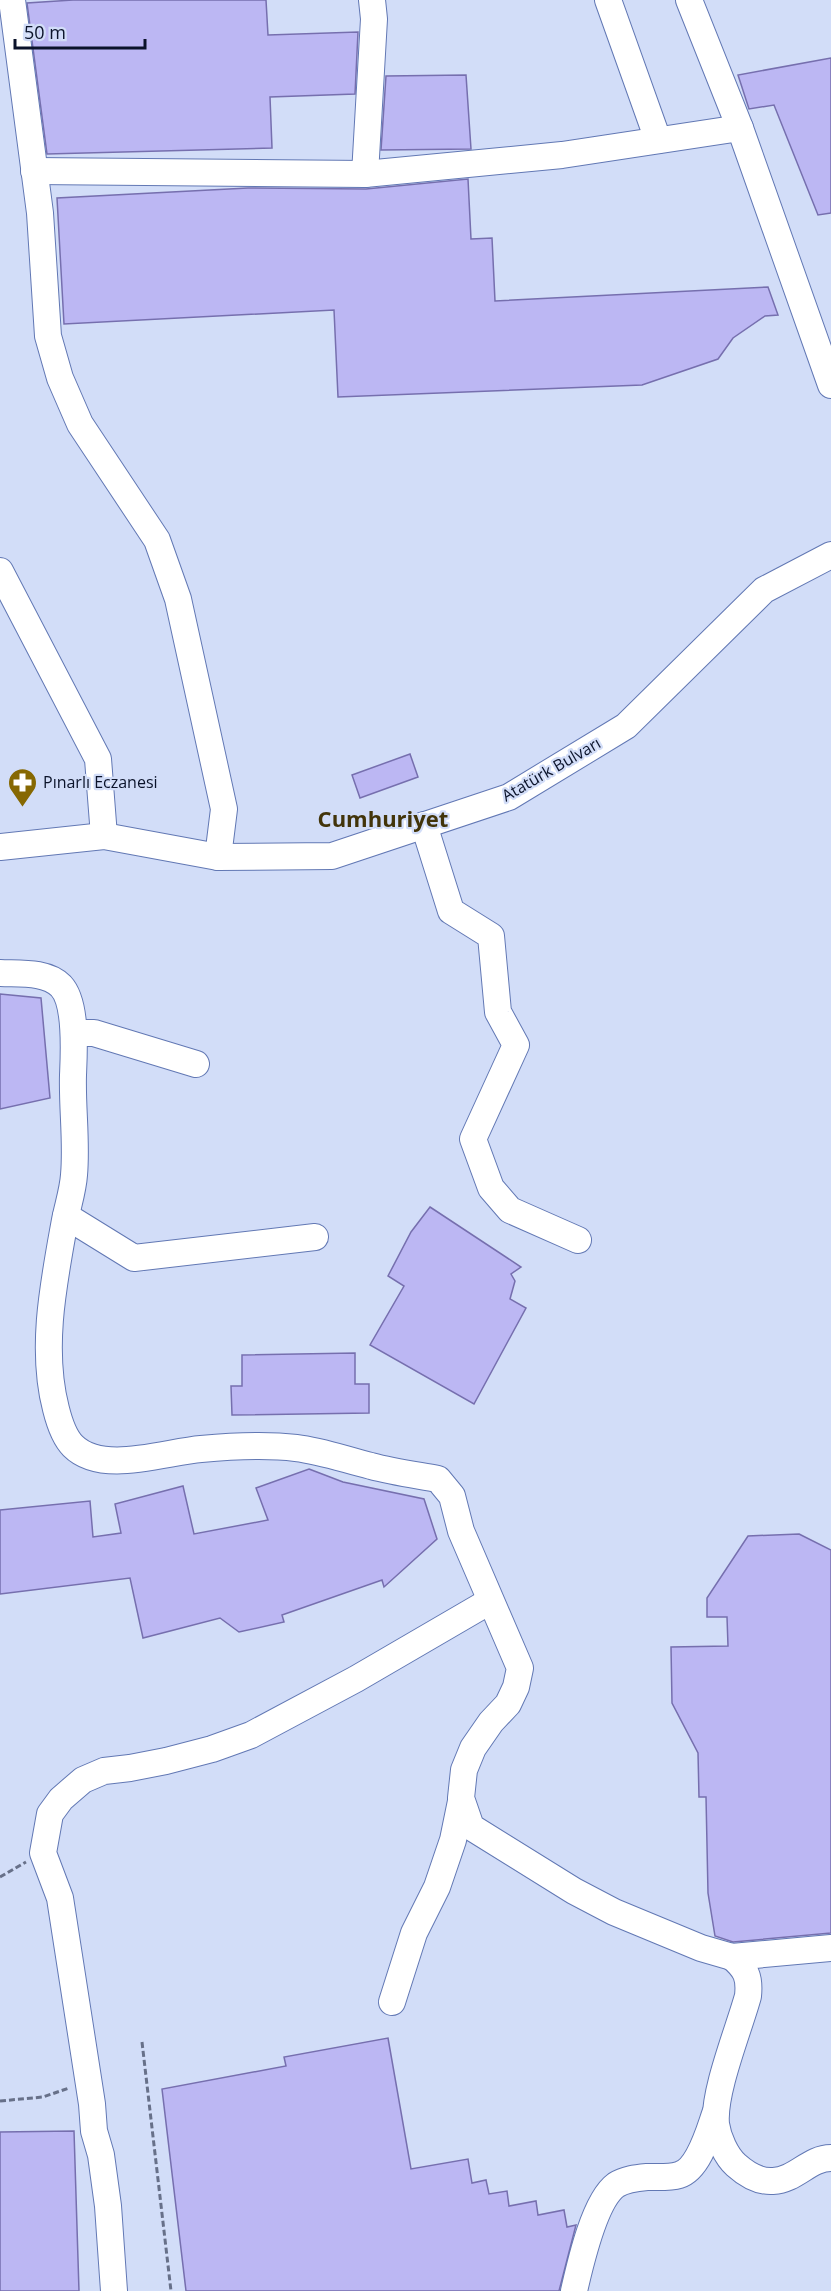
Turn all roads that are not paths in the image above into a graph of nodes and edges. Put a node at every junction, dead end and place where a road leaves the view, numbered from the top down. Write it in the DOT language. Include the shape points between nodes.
graph roads {
  1 [pos="12,0"];
  2 [pos="372,0"];
  3 [pos="608,0"];
  4 [pos="689,0"];
  5 [pos="740,128"];
  6 [pos="658,140"];
  7 [pos="34,171"];
  8 [pos="365,174"];
  9 [pos="831,385"];
  10 [pos="831,555"];
  11 [pos="0,571"];
  12 [pos="424,825"];
  13 [pos="104,836"];
  14 [pos="0,847"];
  15 [pos="218,857"];
  16 [pos="0,973"];
  17 [pos="74,1033"];
  18 [pos="196,1064"];
  19 [pos="66,1216"];
  20 [pos="315,1237"];
  21 [pos="578,1240"];
  22 [pos="490,1601"];
  23 [pos="461,1798"];
  24 [pos="831,1948"];
  25 [pos="732,1957"];
  26 [pos="392,2002"];
  27 [pos="718,2105"];
  28 [pos="831,2158"];
  29 [pos="114,2291"];
  30 [pos="574,2291"];
  1 -- 7 [label="street"];
  2 -- 8 [label="street"];
  3 -- 6 [label="street"];
  4 -- 5 [label="street"];
  5 -- 6 [label="street"];
  5 -- 9 [label="street"];
  6 -- 8 [label="street"];
  7 -- 8 [label="street"];
  7 -- 15 [label="street" via="48,336 60,378 80,424 157,540 178,599 224,809"];
  10 -- 12 [label="street, Atatürk Bulvarı" via="764,590 626,726 509,797"];
  11 -- 13 [label="street" via="98,759"];
  12 -- 15 [label="street, Atatürk Bulvarı" via="332,856"];
  12 -- 21 [label="street" via="451,911 491,936 498,1012 516,1045 473,1139 491,1188 510,1210"];
  13 -- 14 [label="street, Atatürk Bulvarı"];
  13 -- 15 [label="street, Atatürk Bulvarı"];
  16 -- 17 [label="street" via="47,977 62,987 70,1003"];
  17 -- 18 [label="street" via="94,1033"];
  17 -- 19 [label="street" via="75,1167"];
  19 -- 20 [label="street" via="134,1258"];
  19 -- 22 [label="street" via="49,1329 49,1384 59,1422 73,1446 90,1457 117,1461 248,1445 297,1448 438,1479 452,1496 461,1531"];
  22 -- 23 [label="street" via="520,1668 508,1704 473,1748 464,1770"];
  22 -- 29 [label="street" via="251,1735 212,1749 104,1771 83,1780 50,1815 43,1853 60,1898 94,2131 101,2155"];
  23 -- 25 [label="street" via="471,1827 574,1891 690,1944"];
  23 -- 26 [label="street" via="453,1840 437,1887 414,1933"];
  24 -- 25 [label="street"];
  25 -- 27 [label="street" via="746,1969 750,1982"];
  27 -- 28 [label="street" via="716,2123 720,2139 732,2161 758,2179 789,2178 819,2158"];
  27 -- 30 [label="street" via="704,2145 692,2165 680,2175 625,2181 614,2186 583,2250"];
}
